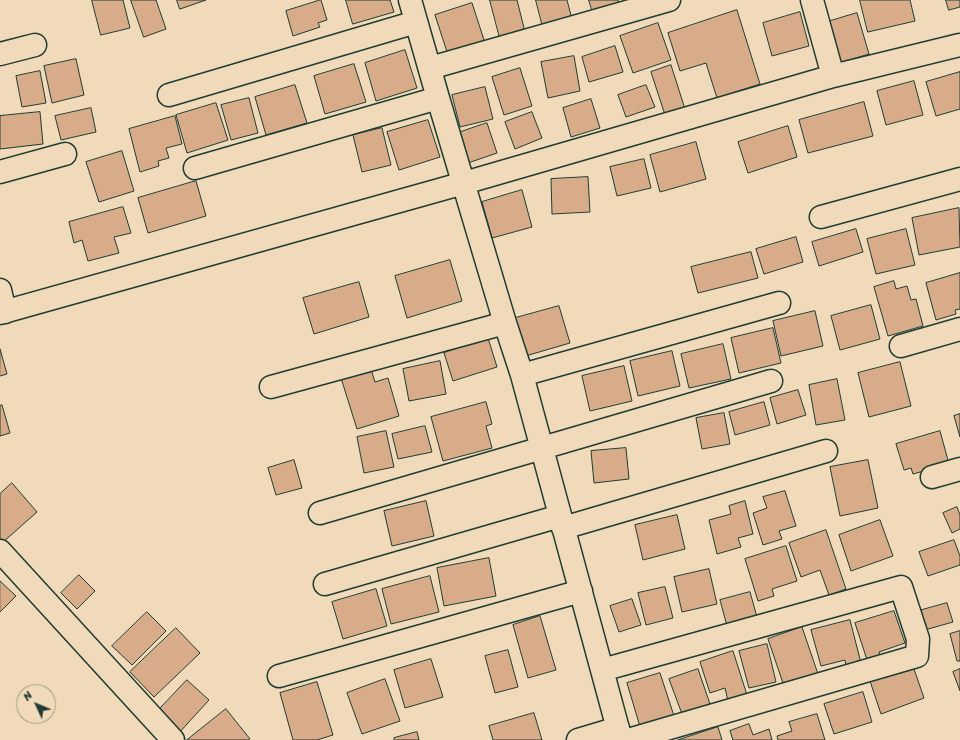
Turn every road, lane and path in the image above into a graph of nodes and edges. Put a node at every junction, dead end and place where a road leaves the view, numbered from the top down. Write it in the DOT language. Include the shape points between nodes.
graph roads {
  1 [pos="410,0"];
  2 [pos="669,0"];
  3 [pos="812,0"];
  4 [pos="416,22"];
  5 [pos="35,45"];
  6 [pos="960,45"];
  7 [pos="0,54"];
  8 [pos="430,68"];
  9 [pos="833,76"];
  10 [pos="169,95"];
  11 [pos="438,98"];
  12 [pos="65,154"];
  13 [pos="195,168"];
  14 [pos="0,172"];
  15 [pos="960,179"];
  16 [pos="464,183"];
  17 [pos="821,217"];
  18 [pos="0,290"];
  19 [pos="779,303"];
  20 [pos="3,312"];
  21 [pos="505,323"];
  22 [pos="960,329"];
  23 [pos="901,346"];
  24 [pos="522,375"];
  25 [pos="771,381"];
  26 [pos="271,387"];
  27 [pos="542,448"];
  28 [pos="826,451"];
  29 [pos="960,469"];
  30 [pos="932,477"];
  31 [pos="320,513"];
  32 [pos="562,522"];
  33 [pos="0,551"];
  34 [pos="325,584"];
  35 [pos="581,591"];
  36 [pos="602,670"];
  37 [pos="279,676"];
  38 [pos="623,736"];
  39 [pos="173,740"];
  40 [pos="578,740"];
  1 -- 4 [label="street"];
  2 -- 8 [label="street"];
  3 -- 9 [label="street"];
  4 -- 8 [label="street"];
  4 -- 10 [label="street"];
  5 -- 7 [label="street"];
  6 -- 9 [label="street"];
  8 -- 11 [label="street"];
  9 -- 16 [label="street"];
  11 -- 13 [label="street"];
  11 -- 16 [label="street"];
  12 -- 14 [label="street"];
  15 -- 17 [label="street"];
  16 -- 20 [label="street"];
  16 -- 21 [label="street"];
  18 -- 20 [label="street"];
  19 -- 24 [label="street"];
  21 -- 24 [label="street"];
  21 -- 26 [label="street"];
  22 -- 23 [label="street"];
  24 -- 27 [label="street"];
  25 -- 27 [label="street"];
  27 -- 31 [label="street"];
  27 -- 32 [label="street"];
  28 -- 32 [label="street"];
  29 -- 30 [label="street"];
  32 -- 34 [label="street"];
  32 -- 35 [label="street"];
  33 -- 39 [label="street"];
  35 -- 36 [label="street"];
  35 -- 37 [label="street"];
  36 -- 38 [label="street"];
  36 -- 38 [label="street" via="901,587 918,639 917,656"];
  38 -- 40 [label="street"];
}
